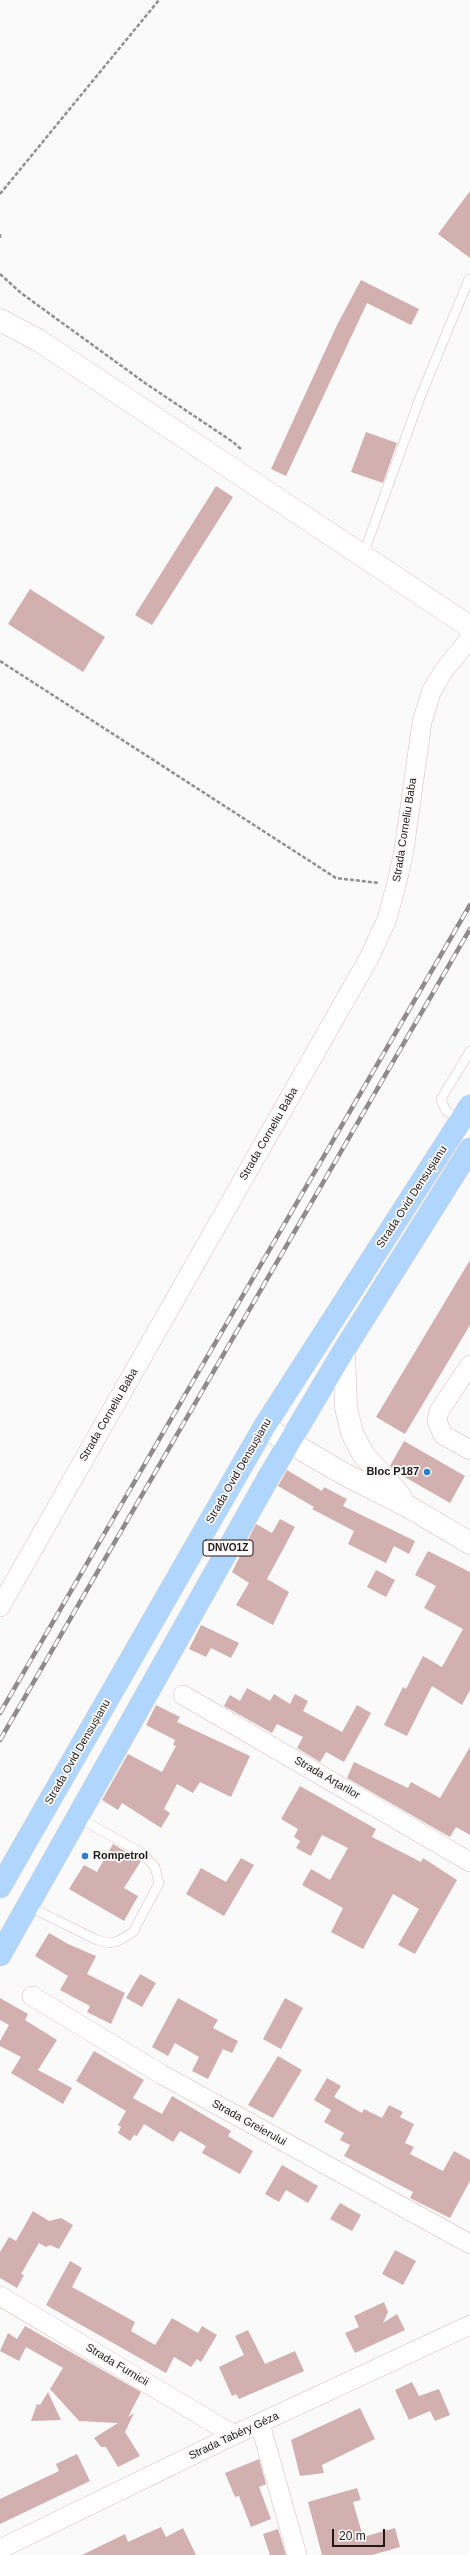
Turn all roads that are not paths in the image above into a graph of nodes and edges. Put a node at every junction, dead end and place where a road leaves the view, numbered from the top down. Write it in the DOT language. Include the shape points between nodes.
graph roads {
  1 [pos="469,279"];
  2 [pos="0,304"];
  3 [pos="0,320"];
  4 [pos="38,340"];
  5 [pos="363,555"];
  6 [pos="470,627"];
  7 [pos="470,638"];
  8 [pos="470,1051"];
  9 [pos="466,1113"];
  10 [pos="470,1149"];
  11 [pos="344,1350"];
  12 [pos="470,1365"];
  13 [pos="264,1427"];
  14 [pos="290,1441"];
  15 [pos="470,1450"];
  16 [pos="409,1507"];
  17 [pos="470,1544"];
  18 [pos="0,1606"];
  19 [pos="183,1694"];
  20 [pos="77,1817"];
  21 [pos="470,1862"];
  22 [pos="0,1887"];
  23 [pos="28,1906"];
  24 [pos="0,1955"];
  25 [pos="32,1996"];
  26 [pos="470,2244"];
  27 [pos="0,2296"];
  28 [pos="470,2325"];
  29 [pos="260,2423"];
  30 [pos="234,2435"];
  31 [pos="10,2549"];
  32 [pos="297,2555"];
  1 -- 5 [label="lane" via="421,396"];
  2 -- 4 [label="main road"];
  3 -- 4 [label="main road"];
  4 -- 5 [label="main road"];
  5 -- 6 [label="main road"];
  7 -- 18 [label="street, Strada Corneliu Baba" via="432,690 422,722 398,878 387,919 370,958"];
  8 -- 9 [label="lane" via="441,1099 446,1111"];
  9 -- 13 [label="main road, Strada Ovid Densușianu / DNVO1Z"];
  10 -- 11 [label="main road, Strada Ovid Densușianu / DNVO1Z"];
  11 -- 14 [label="main road, Strada Ovid Densușianu / DNVO1Z"];
  11 -- 16 [label="main road" via="346,1408 352,1433 363,1454"];
  12 -- 15 [label="street" via="439,1411 437,1421 443,1435"];
  13 -- 14 [label="main road"];
  13 -- 22 [label="main road, Strada Ovid Densușianu / DNVO1Z"];
  14 -- 16 [label="main road" via="342,1473"];
  14 -- 20 [label="main road, Strada Ovid Densușianu / DNVO1Z"];
  16 -- 17 [label="main road"];
  19 -- 21 [label="street, Strada Arțarilor"];
  20 -- 23 [label="main road, Strada Ovid Densușianu / DNVO1Z"];
  20 -- 23 [label="lane" via="142,1853 155,1867 159,1883 133,1932 110,1943 97,1940"];
  23 -- 24 [label="main road, Strada Ovid Densușianu / DNVO1Z"];
  25 -- 26 [label="street, Strada Greierului" via="161,2074"];
  27 -- 30 [label="street, Strada Furnicii"];
  28 -- 29 [label="street, Strada Tabéry Géza"];
  29 -- 30 [label="street, Strada Tabéry Géza"];
  29 -- 32 [label="street"];
  30 -- 31 [label="street, Strada Tabéry Géza"];
}
